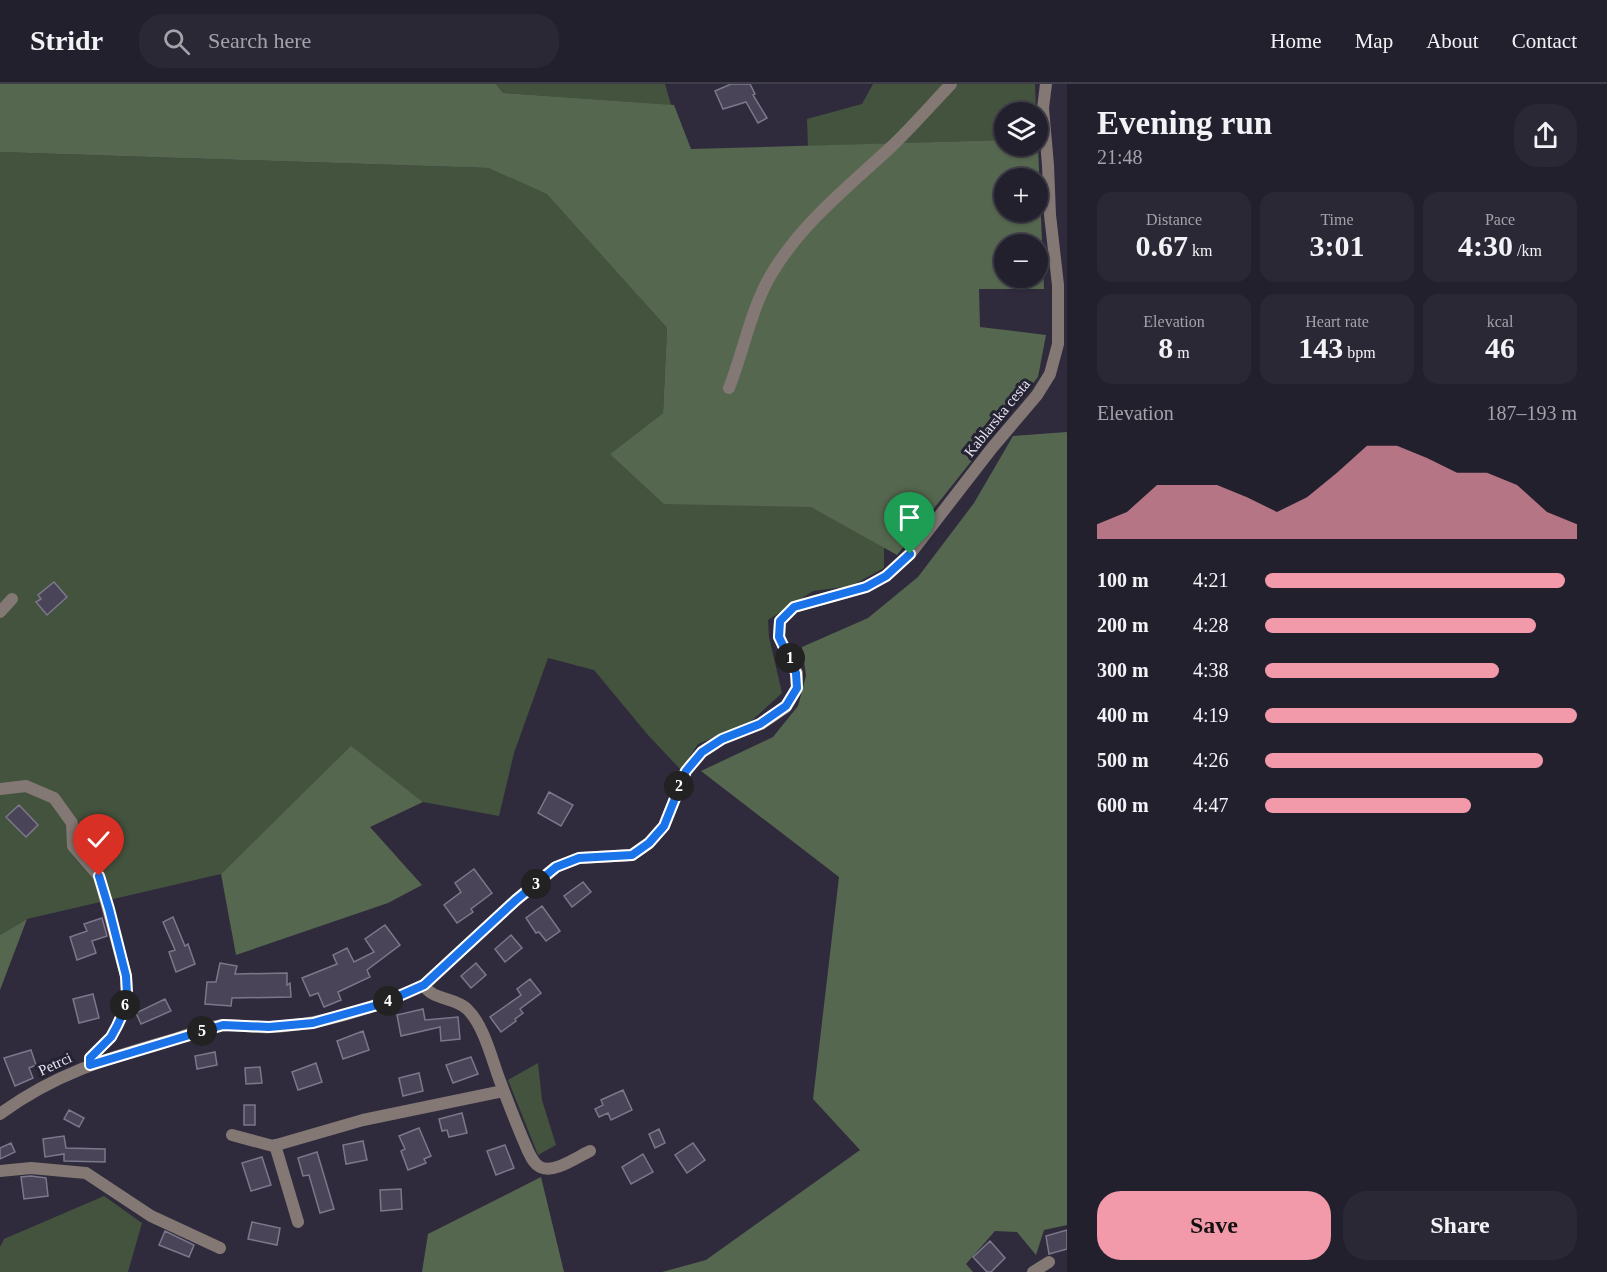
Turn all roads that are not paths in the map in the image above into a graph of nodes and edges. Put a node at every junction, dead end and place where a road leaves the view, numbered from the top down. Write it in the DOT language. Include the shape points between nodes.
graph roads {
  1 [pos="951,84"];
  2 [pos="1046,84"];
  3 [pos="729,388"];
  4 [pos="866,587"];
  5 [pos="12,598"];
  6 [pos="0,612"];
  7 [pos="0,789"];
  8 [pos="424,985"];
  9 [pos="90,1065"];
  10 [pos="503,1090"];
  11 [pos="0,1114"];
  12 [pos="232,1135"];
  13 [pos="275,1145"];
  14 [pos="590,1150"];
  15 [pos="0,1171"];
  16 [pos="298,1222"];
  17 [pos="220,1248"];
  18 [pos="1049,1262"];
  19 [pos="1033,1272"];
  1 -- 3 [label="street" via="821,212 784,254 762,292"];
  2 -- 4 [label="street, Kablarska cesta" via="1043,108 1058,285 1058,344 1050,374 910,554 886,576"];
  4 -- 8 [label="street, Petrci" via="794,607 780,621 779,637 796,673 797,688 786,706 760,724 722,739 702,752 686,771 664,826 649,843 632,855 579,858 556,867"];
  5 -- 6 [label="street"];
  7 -- 9 [label="street" via="26,786 54,798 72,823 73,846 99,876 126,976 127,994 117,1026 90,1058"];
  8 -- 9 [label="street, Petrci" via="381,1004 322,1021 269,1027 223,1025"];
  8 -- 10 [label="street" via="429,993 467,1009 485,1040"];
  9 -- 11 [label="street, Petrci" via="51,1082"];
  10 -- 13 [label="street" via="363,1120"];
  10 -- 14 [label="street" via="528,1151 541,1168 563,1165"];
  12 -- 13 [label="street"];
  13 -- 16 [label="street"];
  15 -- 17 [label="street" via="31,1168 86,1173 151,1216"];
  18 -- 19 [label="street"];
}
